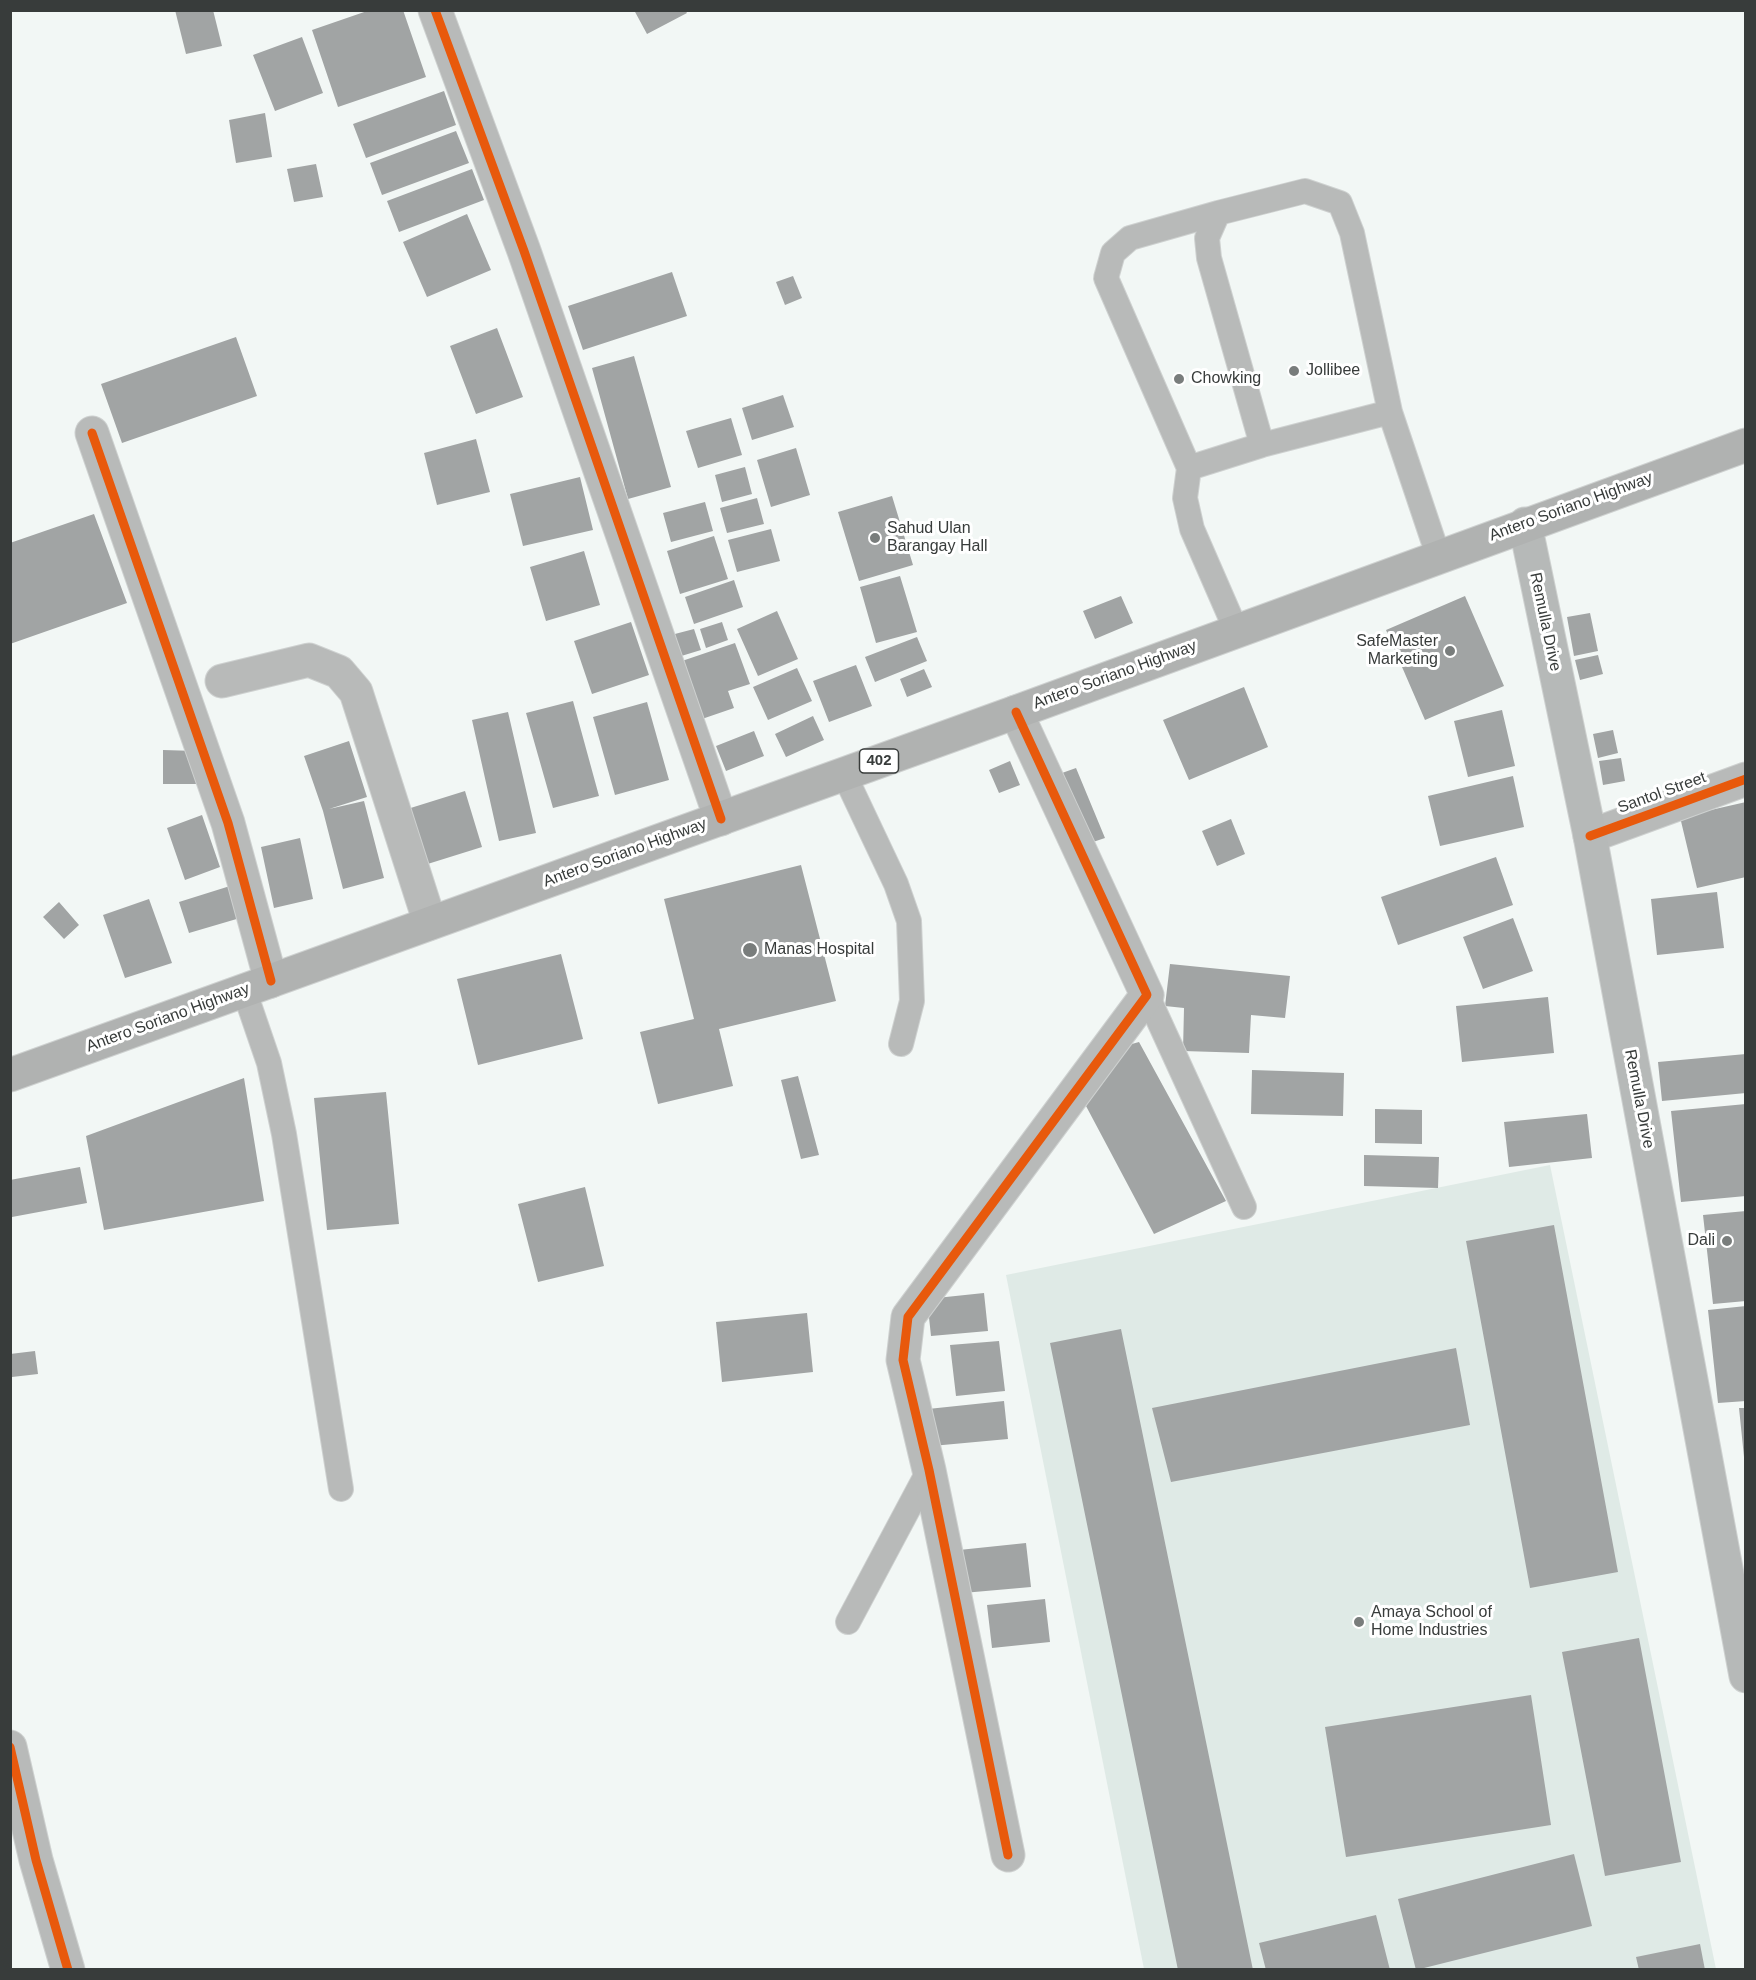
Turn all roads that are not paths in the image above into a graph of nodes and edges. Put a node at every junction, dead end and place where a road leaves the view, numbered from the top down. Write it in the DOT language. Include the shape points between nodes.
graph roads {
  1 [pos="435,10"];
  2 [pos="1218,213"];
  3 [pos="1390,412"];
  4 [pos="92,433"];
  5 [pos="1746,445"];
  6 [pos="1262,446"];
  7 [pos="1189,468"];
  8 [pos="1525,524"];
  9 [pos="1438,555"];
  10 [pos="1236,630"];
  11 [pos="222,681"];
  12 [pos="1017,712"];
  13 [pos="844,774"];
  14 [pos="1746,779"];
  15 [pos="721,819"];
  16 [pos="1590,836"];
  17 [pos="430,923"];
  18 [pos="257,986"];
  19 [pos="1147,995"];
  20 [pos="902,1044"];
  21 [pos="10,1075"];
  22 [pos="1244,1207"];
  23 [pos="929,1470"];
  24 [pos="341,1489"];
  25 [pos="848,1622"];
  26 [pos="1746,1676"];
  27 [pos="10,1747"];
  28 [pos="1008,1855"];
  29 [pos="68,1970"];
  1 -- 15 [label="street" via="524,251"];
  2 -- 3 [label="lane" via="1305,191 1340,203 1352,233"];
  2 -- 6 [label="lane" via="1207,238 1209,258"];
  2 -- 7 [label="lane" via="1130,238 1113,253 1106,278"];
  3 -- 6 [label="lane"];
  3 -- 9 [label="lane"];
  4 -- 18 [label="street" via="228,823"];
  5 -- 8 [label="main road, Antero Soriano Highway / 402"];
  6 -- 7 [label="lane"];
  7 -- 10 [label="lane" via="1185,498 1192,529"];
  8 -- 9 [label="main road, Antero Soriano Highway / 402"];
  8 -- 16 [label="main road, Remulla Drive"];
  9 -- 10 [label="main road, Antero Soriano Highway / 402"];
  10 -- 12 [label="main road, Antero Soriano Highway / 402"];
  11 -- 17 [label="street" via="309,660 339,672 356,692"];
  12 -- 13 [label="main road, Antero Soriano Highway / 402"];
  12 -- 19 [label="street"];
  13 -- 15 [label="main road, Antero Soriano Highway / 402"];
  13 -- 20 [label="lane" via="896,884 909,921 912,1001"];
  14 -- 16 [label="street, Santol Street"];
  15 -- 17 [label="main road, Antero Soriano Highway / 402"];
  16 -- 26 [label="main road, Remulla Drive"];
  17 -- 18 [label="main road, Antero Soriano Highway / 402"];
  18 -- 21 [label="main road, Antero Soriano Highway / 402"];
  18 -- 24 [label="lane"];
  19 -- 22 [label="lane"];
  19 -- 23 [label="street" via="908,1317 903,1360"];
  23 -- 25 [label="lane"];
  23 -- 28 [label="street"];
  27 -- 29 [label="street" via="36,1860"];
}
